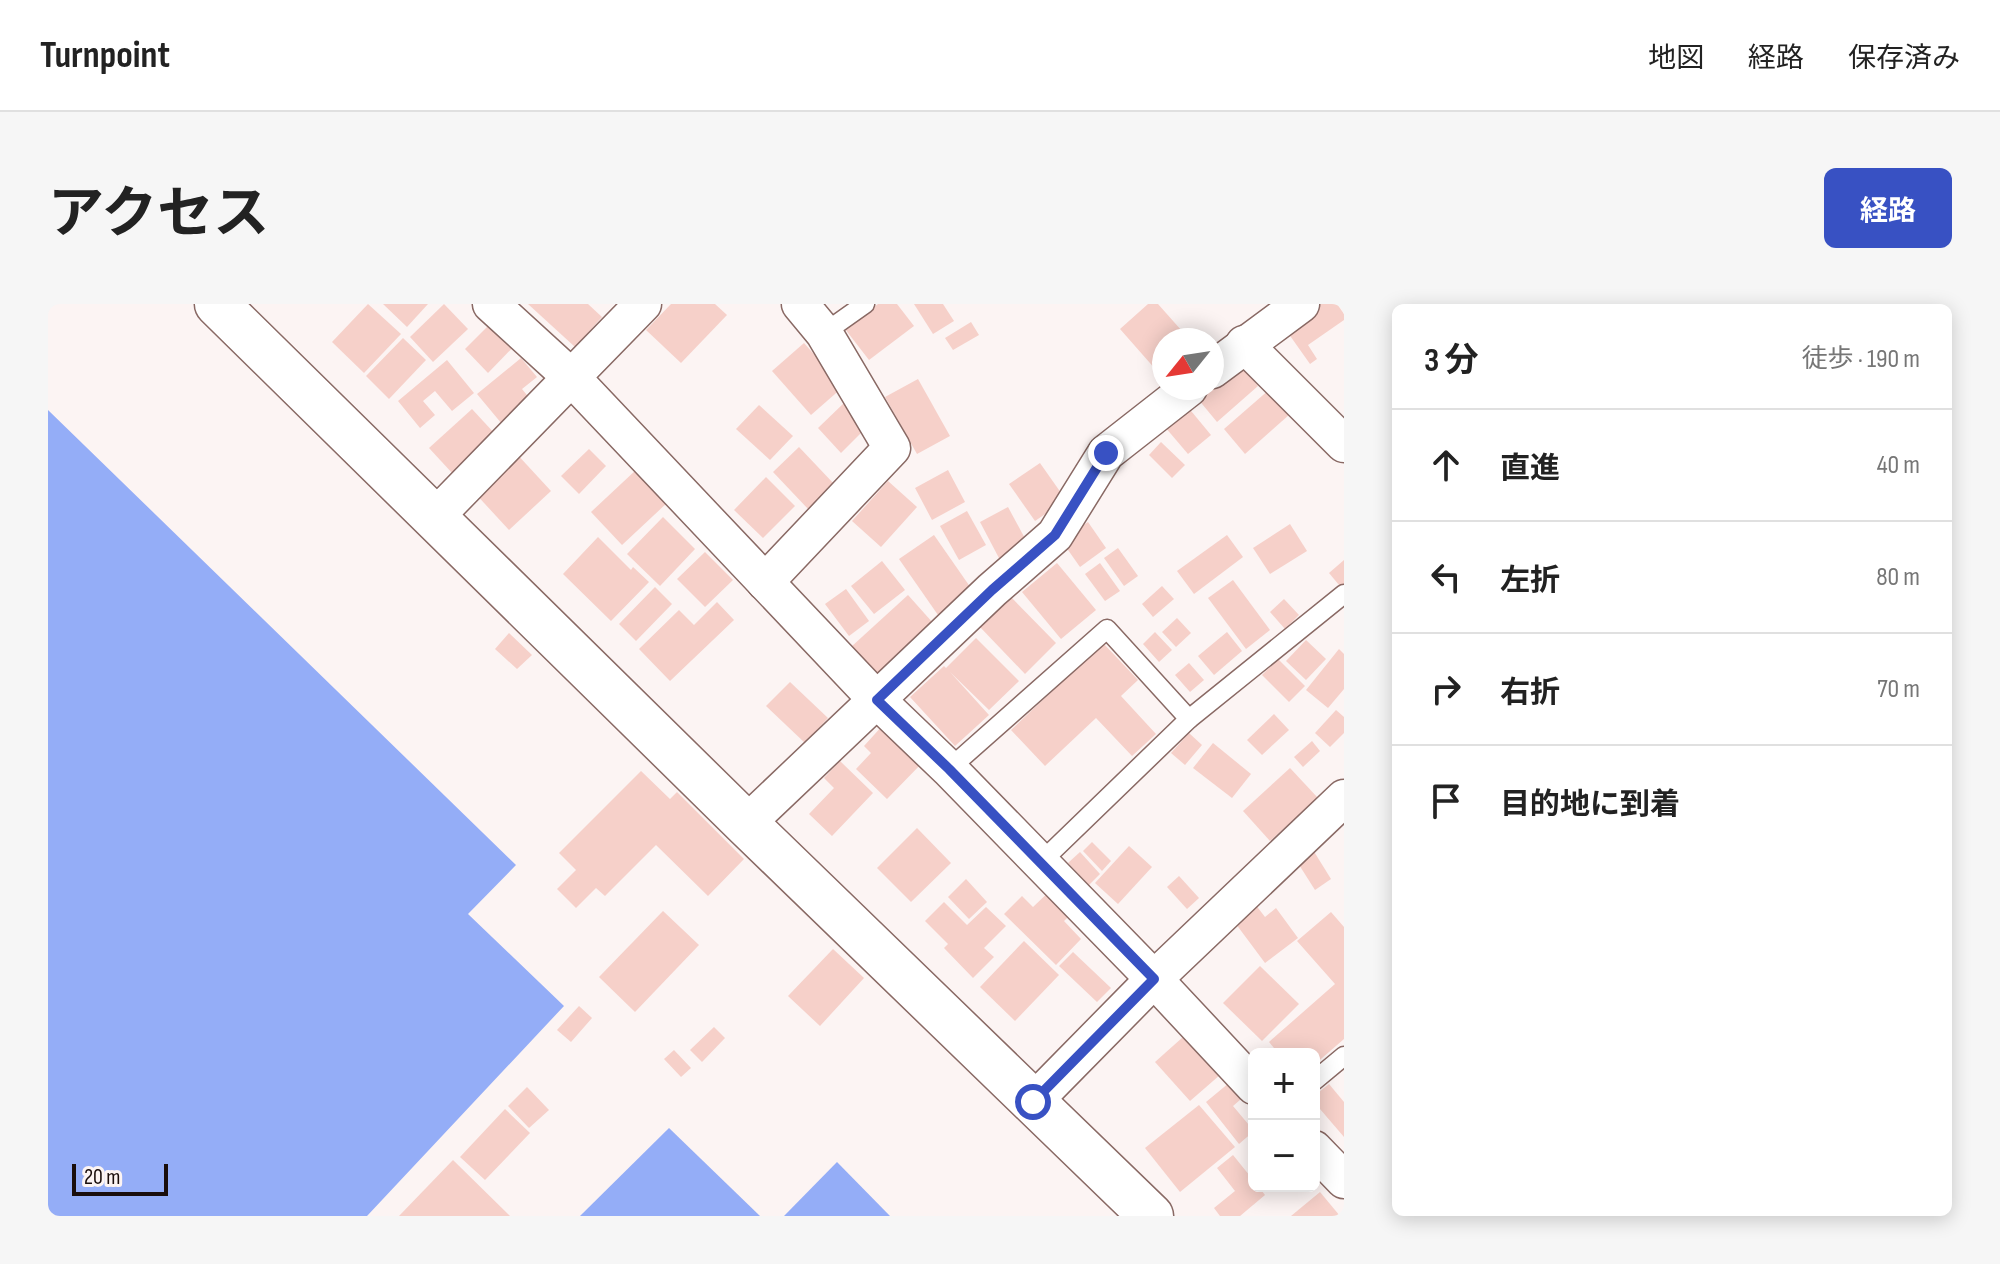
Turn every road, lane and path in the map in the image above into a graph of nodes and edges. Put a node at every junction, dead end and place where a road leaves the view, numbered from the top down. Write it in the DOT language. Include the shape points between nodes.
graph roads {
  1 [pos="217,304"];
  2 [pos="491,304"];
  3 [pos="643,304"];
  4 [pos="800,304"];
  5 [pos="865,304"];
  6 [pos="1301,304"];
  7 [pos="824,333"];
  8 [pos="1244,344"];
  9 [pos="1224,360"];
  10 [pos="572,378"];
  11 [pos="1174,400"];
  12 [pos="1344,444"];
  13 [pos="435,517"];
  14 [pos="765,582"];
  15 [pos="1344,594"];
  16 [pos="877,700"];
  17 [pos="1189,719"];
  18 [pos="949,769"];
  19 [pos="1344,798"];
  20 [pos="746,824"];
  21 [pos="1039,864"];
  22 [pos="1154,979"];
  23 [pos="1344,1056"];
  24 [pos="1320,1076"];
  25 [pos="1248,1080"];
  26 [pos="1033,1102"];
  27 [pos="1320,1155"];
  28 [pos="1344,1180"];
  29 [pos="1151,1216"];
  1 -- 13 [label="street"];
  2 -- 10 [label="street"];
  3 -- 10 [label="street"];
  4 -- 7 [label="street"];
  5 -- 7 [label="lane"];
  6 -- 8 [label="street"];
  7 -- 14 [label="street" via="892,448"];
  8 -- 9 [label="street"];
  8 -- 12 [label="street"];
  10 -- 13 [label="street"];
  10 -- 14 [label="street"];
  11 -- 16 [label="street" via="1106,453 1055,535"];
  13 -- 20 [label="street"];
  14 -- 16 [label="street"];
  15 -- 17 [label="lane"];
  16 -- 18 [label="street"];
  16 -- 20 [label="street"];
  17 -- 18 [label="lane" via="1107,629"];
  17 -- 21 [label="lane"];
  18 -- 21 [label="street"];
  19 -- 22 [label="street"];
  20 -- 26 [label="street"];
  21 -- 22 [label="street"];
  22 -- 25 [label="street"];
  22 -- 26 [label="street"];
  23 -- 24 [label="lane"];
  26 -- 29 [label="street"];
  27 -- 28 [label="street"];
}
